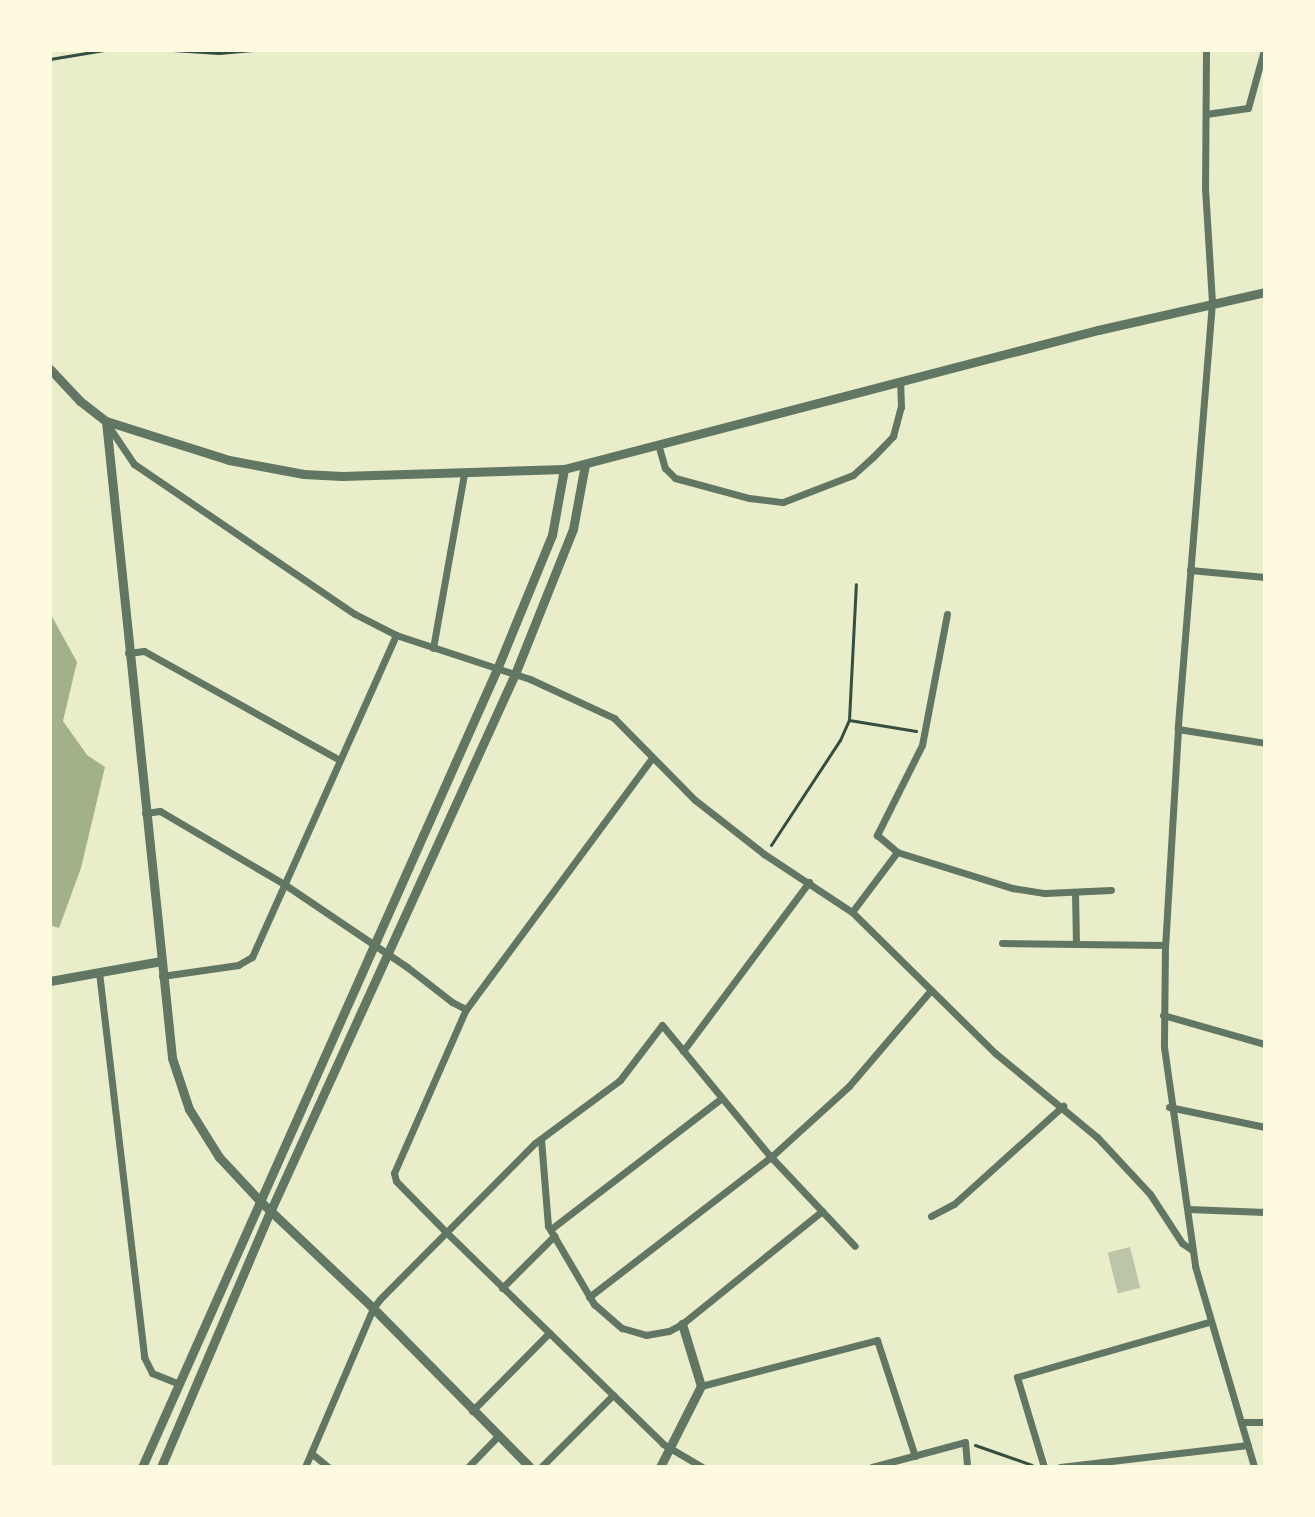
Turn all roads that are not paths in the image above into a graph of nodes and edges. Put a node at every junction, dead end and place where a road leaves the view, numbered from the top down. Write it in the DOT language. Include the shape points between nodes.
graph roads {
  1 [pos="1206,50"];
  2 [pos="1264,50"];
  3 [pos="1264,62"];
  4 [pos="1206,114"];
  5 [pos="1265,292"];
  6 [pos="1212,302"];
  7 [pos="50,369"];
  8 [pos="900,381"];
  9 [pos="106,421"];
  10 [pos="658,444"];
  11 [pos="585,464"];
  12 [pos="564,469"];
  13 [pos="464,474"];
  14 [pos="1190,570"];
  15 [pos="1265,577"];
  16 [pos="947,614"];
  17 [pos="396,635"];
  18 [pos="433,648"];
  19 [pos="128,653"];
  20 [pos="497,669"];
  21 [pos="515,674"];
  22 [pos="1178,729"];
  23 [pos="1265,743"];
  24 [pos="652,758"];
  25 [pos="340,760"];
  26 [pos="145,813"];
  27 [pos="897,852"];
  28 [pos="809,882"];
  29 [pos="284,884"];
  30 [pos="1111,890"];
  31 [pos="1075,892"];
  32 [pos="852,912"];
  33 [pos="1002,943"];
  34 [pos="1076,944"];
  35 [pos="1165,945"];
  36 [pos="376,946"];
  37 [pos="389,955"];
  38 [pos="161,961"];
  39 [pos="99,972"];
  40 [pos="162,976"];
  41 [pos="50,981"];
  42 [pos="931,990"];
  43 [pos="466,1009"];
  44 [pos="1163,1015"];
  45 [pos="1265,1044"];
  46 [pos="683,1051"];
  47 [pos="722,1098"];
  48 [pos="1063,1106"];
  49 [pos="1169,1107"];
  50 [pos="1265,1116"];
  51 [pos="1263,1127"];
  52 [pos="541,1139"];
  53 [pos="771,1157"];
  54 [pos="260,1201"];
  55 [pos="1188,1209"];
  56 [pos="822,1211"];
  57 [pos="270,1212"];
  58 [pos="1265,1212"];
  59 [pos="931,1216"];
  60 [pos="446,1232"];
  61 [pos="552,1233"];
  62 [pos="855,1246"];
  63 [pos="1192,1250"];
  64 [pos="502,1288"];
  65 [pos="589,1297"];
  66 [pos="373,1308"];
  67 [pos="1209,1322"];
  68 [pos="682,1324"];
  69 [pos="549,1333"];
  70 [pos="179,1384"];
  71 [pos="701,1386"];
  72 [pos="613,1395"];
  73 [pos="472,1411"];
  74 [pos="1241,1422"];
  75 [pos="1265,1422"];
  76 [pos="498,1436"];
  77 [pos="1248,1445"];
  78 [pos="671,1451"];
  79 [pos="311,1453"];
  80 [pos="915,1456"];
  81 [pos="142,1467"];
  82 [pos="161,1467"];
  83 [pos="305,1467"];
  84 [pos="328,1467"];
  85 [pos="468,1467"];
  86 [pos="530,1467"];
  87 [pos="541,1467"];
  88 [pos="660,1467"];
  89 [pos="702,1467"];
  90 [pos="872,1467"];
  91 [pos="967,1467"];
  92 [pos="1042,1467"];
  93 [pos="1060,1467"];
  94 [pos="1254,1467"];
  1 -- 4 [label="street"];
  2 -- 3 [label="street"];
  3 -- 4 [label="street" via="1248,108"];
  4 -- 6 [label="street"];
  5 -- 6 [label="street"];
  6 -- 8 [label="street"];
  6 -- 14 [label="street"];
  7 -- 9 [label="street"];
  8 -- 10 [label="street"];
  8 -- 10 [label="street" via="901,407 893,436 873,457 853,475 783,502 675,478 665,468"];
  9 -- 13 [label="street" via="229,460 304,474"];
  9 -- 17 [label="street" via="134,464 355,614"];
  9 -- 19 [label="street"];
  10 -- 11 [label="street"];
  11 -- 12 [label="street"];
  11 -- 21 [label="street" via="573,529"];
  12 -- 13 [label="street"];
  12 -- 20 [label="street" via="552,535"];
  13 -- 18 [label="street"];
  14 -- 15 [label="street"];
  14 -- 22 [label="street"];
  16 -- 27 [label="street" via="922,745 877,835"];
  17 -- 18 [label="street"];
  17 -- 25 [label="street"];
  18 -- 20 [label="street"];
  19 -- 25 [label="street" via="144,651"];
  19 -- 26 [label="street"];
  20 -- 21 [label="street"];
  20 -- 36 [label="street"];
  21 -- 24 [label="street" via="614,718"];
  21 -- 37 [label="street"];
  22 -- 23 [label="street"];
  22 -- 35 [label="street"];
  24 -- 28 [label="street" via="695,800"];
  24 -- 43 [label="street"];
  25 -- 29 [label="street"];
  26 -- 29 [label="street" via="160,811"];
  26 -- 38 [label="street"];
  27 -- 31 [label="street" via="1012,888"];
  27 -- 32 [label="street"];
  28 -- 32 [label="street"];
  28 -- 46 [label="street"];
  29 -- 36 [label="street"];
  29 -- 40 [label="street" via="248,961"];
  30 -- 31 [label="street"];
  31 -- 34 [label="street"];
  32 -- 42 [label="street"];
  33 -- 34 [label="street"];
  34 -- 35 [label="street"];
  35 -- 44 [label="street"];
  36 -- 37 [label="street"];
  36 -- 54 [label="street"];
  37 -- 43 [label="street"];
  37 -- 57 [label="street"];
  38 -- 39 [label="street"];
  38 -- 40 [label="street"];
  39 -- 41 [label="street"];
  39 -- 70 [label="street" via="144,1357 152,1373"];
  40 -- 54 [label="street" via="172,1058 189,1109 219,1157"];
  42 -- 48 [label="street" via="995,1053"];
  42 -- 53 [label="street" via="849,1086"];
  43 -- 60 [label="street" via="394,1173"];
  44 -- 45 [label="street"];
  44 -- 49 [label="street"];
  46 -- 47 [label="street"];
  46 -- 52 [label="street" via="662,1025 620,1080"];
  47 -- 53 [label="street"];
  47 -- 61 [label="street"];
  48 -- 59 [label="street" via="954,1204"];
  48 -- 63 [label="street" via="1121,1159"];
  49 -- 51 [label="street"];
  49 -- 55 [label="street"];
  50 -- 51 [label="street"];
  52 -- 60 [label="street"];
  52 -- 61 [label="street"];
  53 -- 56 [label="street"];
  53 -- 65 [label="street"];
  54 -- 57 [label="street"];
  54 -- 70 [label="street"];
  55 -- 58 [label="street"];
  55 -- 63 [label="street"];
  56 -- 62 [label="street"];
  56 -- 68 [label="street"];
  57 -- 66 [label="street"];
  57 -- 82 [label="street"];
  60 -- 64 [label="street"];
  60 -- 66 [label="street"];
  61 -- 64 [label="street"];
  61 -- 65 [label="street"];
  63 -- 67 [label="street"];
  64 -- 69 [label="street"];
  65 -- 68 [label="street" via="622,1328 646,1335"];
  66 -- 73 [label="street"];
  66 -- 79 [label="street"];
  67 -- 74 [label="street"];
  67 -- 92 [label="street" via="1017,1377"];
  68 -- 71 [label="street"];
  69 -- 72 [label="street"];
  69 -- 73 [label="street"];
  70 -- 81 [label="street"];
  71 -- 78 [label="street"];
  71 -- 80 [label="street" via="877,1340"];
  72 -- 78 [label="street"];
  72 -- 87 [label="street"];
  73 -- 76 [label="street"];
  74 -- 75 [label="street"];
  74 -- 77 [label="street"];
  76 -- 85 [label="street"];
  76 -- 86 [label="street"];
  77 -- 93 [label="street"];
  77 -- 94 [label="street"];
  78 -- 88 [label="street"];
  78 -- 89 [label="street"];
  79 -- 83 [label="street"];
  79 -- 84 [label="street"];
  80 -- 90 [label="street"];
  80 -- 91 [label="street" via="965,1442"];
}
